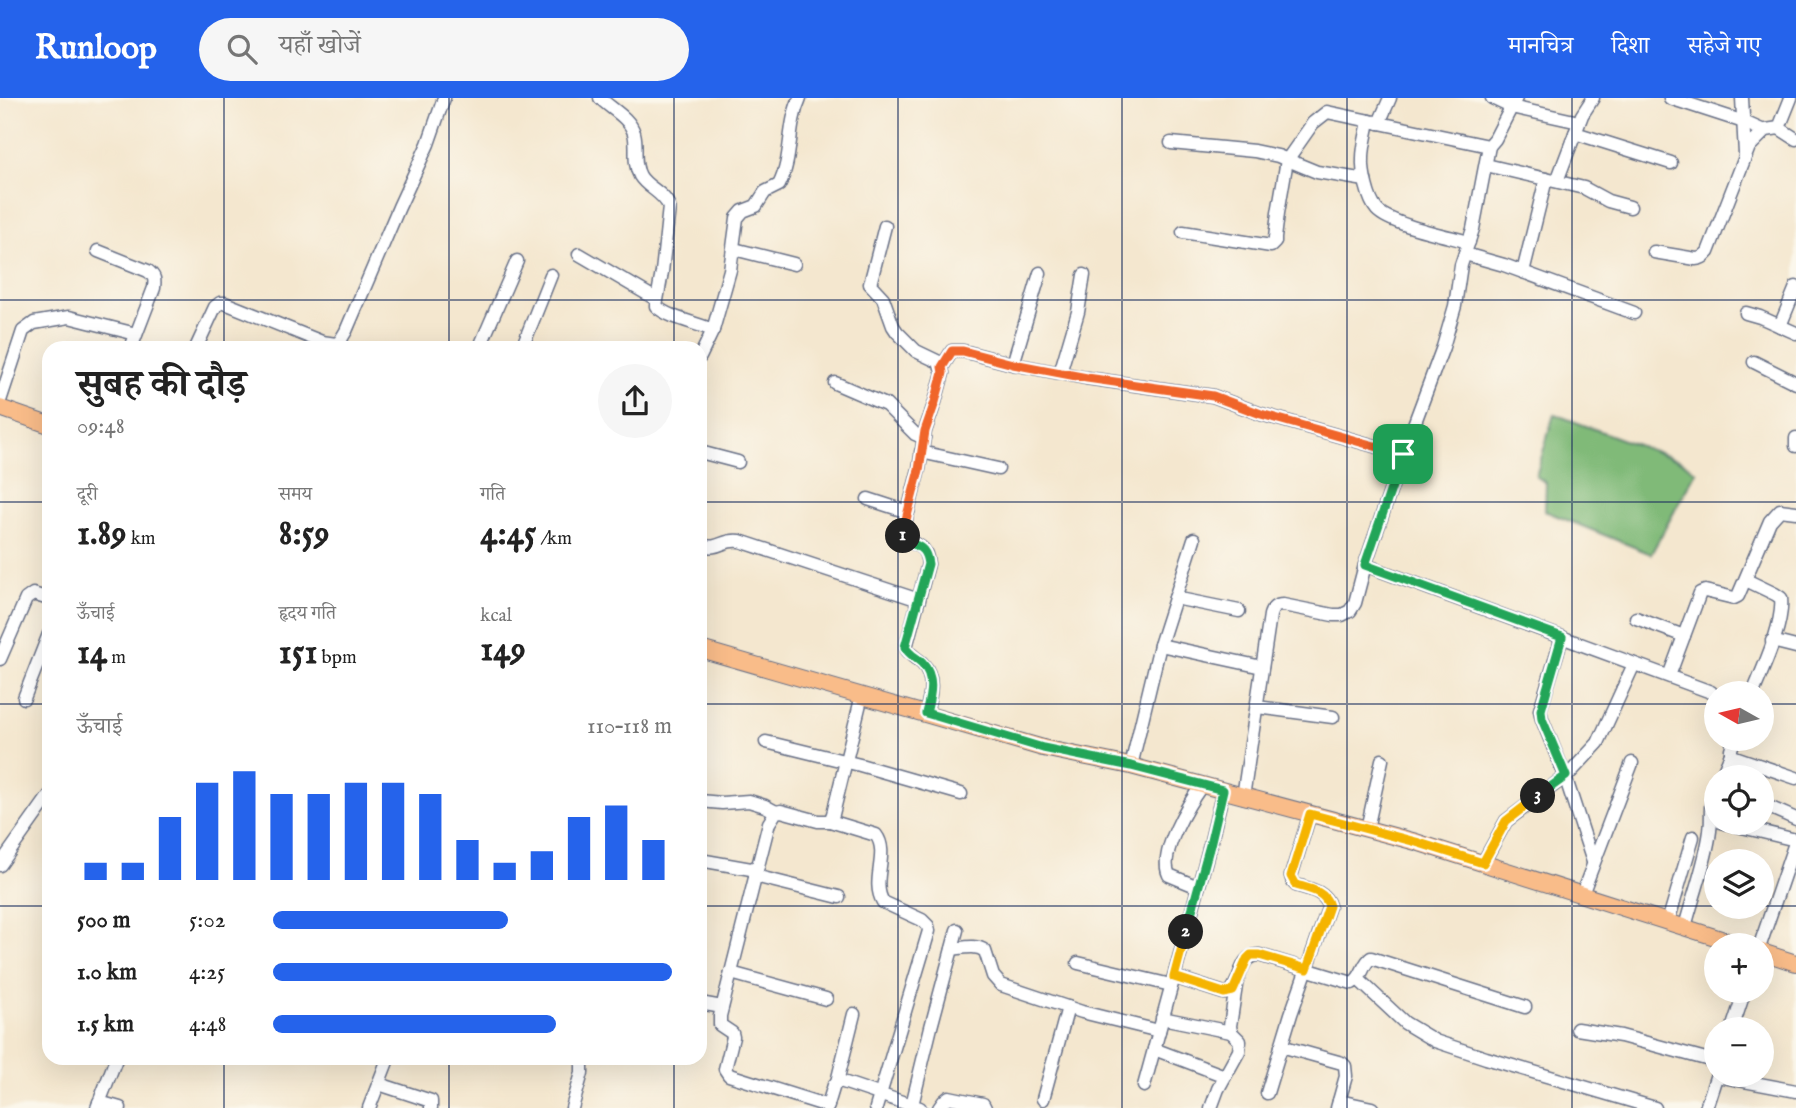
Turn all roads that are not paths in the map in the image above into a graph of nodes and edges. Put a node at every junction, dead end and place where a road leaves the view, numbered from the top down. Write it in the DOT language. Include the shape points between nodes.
graph roads {
  1 [pos="444,98"];
  2 [pos="600,98"];
  3 [pos="800,98"];
  4 [pos="1390,98"];
  5 [pos="1492,98"];
  6 [pos="1592,98"];
  7 [pos="1670,98"];
  8 [pos="1742,98"];
  9 [pos="1790,98"];
  10 [pos="1513,102"];
  11 [pos="1374,122"];
  12 [pos="1744,122"];
  13 [pos="1577,128"];
  14 [pos="1779,128"];
  15 [pos="1764,131"];
  16 [pos="1796,139"];
  17 [pos="1171,143"];
  18 [pos="1489,146"];
  19 [pos="1745,156"];
  20 [pos="1287,160"];
  21 [pos="1671,163"];
  22 [pos="1486,165"];
  23 [pos="1365,180"];
  24 [pos="1551,180"];
  25 [pos="1630,208"];
  26 [pos="885,226"];
  27 [pos="1183,232"];
  28 [pos="734,248"];
  29 [pos="1467,248"];
  30 [pos="98,251"];
  31 [pos="1654,252"];
  32 [pos="579,254"];
  33 [pos="517,261"];
  34 [pos="794,264"];
  35 [pos="1523,272"];
  36 [pos="1040,273"];
  37 [pos="551,275"];
  38 [pos="1084,275"];
  39 [pos="1796,287"];
  40 [pos="656,299"];
  41 [pos="1634,313"];
  42 [pos="1746,313"];
  43 [pos="1780,326"];
  44 [pos="713,330"];
  45 [pos="1796,333"];
  46 [pos="136,334"];
  47 [pos="134,341"];
  48 [pos="199,341"];
  49 [pos="320,341"];
  50 [pos="340,341"];
  51 [pos="482,341"];
  52 [pos="525,341"];
  53 [pos="707,342"];
  54 [pos="1754,362"];
  55 [pos="1013,364"];
  56 [pos="942,367"];
  57 [pos="1060,373"];
  58 [pos="835,383"];
  59 [pos="1796,383"];
  60 [pos="0,401"];
  61 [pos="0,408"];
  62 [pos="42,423"];
  63 [pos="924,438"];
  64 [pos="1796,438"];
  65 [pos="1796,446"];
  66 [pos="921,452"];
  67 [pos="707,454"];
  68 [pos="1403,454"];
  69 [pos="738,462"];
  70 [pos="998,468"];
  71 [pos="868,499"];
  72 [pos="908,512"];
  73 [pos="1796,512"];
  74 [pos="1194,539"];
  75 [pos="707,546"];
  76 [pos="1365,565"];
  77 [pos="1746,580"];
  78 [pos="42,597"];
  79 [pos="1175,598"];
  80 [pos="919,600"];
  81 [pos="1239,611"];
  82 [pos="1636,618"];
  83 [pos="1684,636"];
  84 [pos="1562,637"];
  85 [pos="1772,641"];
  86 [pos="1160,645"];
  87 [pos="1796,647"];
  88 [pos="707,651"];
  89 [pos="42,652"];
  90 [pos="0,659"];
  91 [pos="1634,664"];
  92 [pos="1262,667"];
  93 [pos="1669,676"];
  94 [pos="1757,681"];
  95 [pos="1704,689"];
  96 [pos="862,695"];
  97 [pos="24,698"];
  98 [pos="1256,707"];
  99 [pos="926,713"];
  100 [pos="1334,718"];
  101 [pos="766,742"];
  102 [pos="1731,754"];
  103 [pos="1382,760"];
  104 [pos="846,762"];
  105 [pos="1632,763"];
  106 [pos="1726,765"];
  107 [pos="1131,766"];
  108 [pos="1566,776"];
  109 [pos="1796,778"];
  110 [pos="1202,785"];
  111 [pos="1223,790"];
  112 [pos="961,794"];
  113 [pos="1243,797"];
  114 [pos="707,802"];
  115 [pos="42,806"];
  116 [pos="1774,809"];
  117 [pos="776,812"];
  118 [pos="1310,814"];
  119 [pos="1796,819"];
  120 [pos="830,821"];
  121 [pos="1367,829"];
  122 [pos="1710,835"];
  123 [pos="1774,835"];
  124 [pos="1693,837"];
  125 [pos="1796,840"];
  126 [pos="707,861"];
  127 [pos="1593,862"];
  128 [pos="1483,863"];
  129 [pos="0,865"];
  130 [pos="756,871"];
  131 [pos="1198,887"];
  132 [pos="1582,894"];
  133 [pos="839,897"];
  134 [pos="1668,922"];
  135 [pos="1685,927"];
  136 [pos="957,930"];
  137 [pos="1704,933"];
  138 [pos="1764,933"];
  139 [pos="952,949"];
  140 [pos="1774,956"];
  141 [pos="1078,963"];
  142 [pos="1796,963"];
  143 [pos="1307,969"];
  144 [pos="731,973"];
  145 [pos="1358,979"];
  146 [pos="1172,981"];
  147 [pos="1236,986"];
  148 [pos="826,999"];
  149 [pos="707,1004"];
  150 [pos="722,1007"];
  151 [pos="1068,1007"];
  152 [pos="1525,1007"];
  153 [pos="854,1014"];
  154 [pos="1163,1018"];
  155 [pos="1577,1029"];
  156 [pos="1159,1031"];
  157 [pos="1231,1032"];
  158 [pos="1281,1046"];
  159 [pos="1154,1049"];
  160 [pos="1704,1058"];
  161 [pos="114,1065"];
  162 [pos="386,1065"];
  163 [pos="583,1065"];
  164 [pos="1225,1076"];
  165 [pos="836,1082"];
  166 [pos="379,1084"];
  167 [pos="1144,1086"];
  168 [pos="1713,1087"];
  169 [pos="1774,1087"];
  170 [pos="1796,1091"];
  171 [pos="1267,1093"];
  172 [pos="880,1094"];
  173 [pos="1043,1099"];
  174 [pos="1338,1104"];
  175 [pos="98,1105"];
  176 [pos="911,1106"];
  177 [pos="827,1107"];
  178 [pos="1651,1107"];
  179 [pos="120,1108"];
  180 [pos="369,1108"];
  181 [pos="431,1108"];
  182 [pos="572,1108"];
  183 [pos="876,1108"];
  184 [pos="939,1108"];
  185 [pos="985,1108"];
  186 [pos="1211,1108"];
  187 [pos="1372,1108"];
  188 [pos="1706,1108"];
  1 -- 50 [label="street"];
  2 -- 40 [label="street" via="633,129 637,172 668,201"];
  3 -- 28 [label="street" via="782,180 740,214"];
  4 -- 11 [label="street"];
  5 -- 10 [label="street"];
  6 -- 13 [label="street"];
  7 -- 12 [label="street"];
  8 -- 12 [label="street"];
  9 -- 14 [label="street"];
  10 -- 13 [label="street"];
  10 -- 18 [label="street"];
  11 -- 18 [label="street"];
  11 -- 20 [label="street" via="1327,112 1313,123"];
  11 -- 23 [label="street" via="1363,159"];
  12 -- 15 [label="street"];
  12 -- 19 [label="street"];
  13 -- 21 [label="street"];
  13 -- 24 [label="street"];
  14 -- 15 [label="street"];
  14 -- 16 [label="street"];
  15 -- 19 [label="street"];
  17 -- 20 [label="street" via="1254,151"];
  18 -- 22 [label="street"];
  19 -- 31 [label="street" via="1708,252 1701,259"];
  20 -- 23 [label="street" via="1317,172"];
  20 -- 27 [label="street" via="1271,246"];
  22 -- 24 [label="street"];
  22 -- 29 [label="street"];
  23 -- 29 [label="street" via="1381,214"];
  24 -- 25 [label="street"];
  24 -- 35 [label="street"];
  26 -- 56 [label="street" via="870,284 883,298 897,332"];
  28 -- 34 [label="street"];
  28 -- 44 [label="street"];
  29 -- 35 [label="street"];
  29 -- 68 [label="street" via="1443,346"];
  30 -- 46 [label="street" via="153,274 154,288"];
  32 -- 40 [label="street"];
  33 -- 51 [label="street"];
  35 -- 41 [label="street"];
  36 -- 55 [label="street"];
  37 -- 52 [label="street"];
  38 -- 57 [label="street"];
  39 -- 43 [label="street"];
  40 -- 44 [label="street" via="658,309"];
  42 -- 43 [label="street"];
  43 -- 45 [label="street"];
  44 -- 53 [label="street"];
  46 -- 47 [label="street"];
  46 -- 60 [label="street" via="69,317 34,323 23,331"];
  48 -- 49 [label="street" via="220,303"];
  54 -- 59 [label="street"];
  55 -- 56 [label="street" via="952,351"];
  55 -- 57 [label="street"];
  56 -- 63 [label="street"];
  57 -- 68 [label="street" via="1213,396"];
  58 -- 63 [label="street" via="886,405"];
  61 -- 62 [label="main road"];
  63 -- 66 [label="street"];
  64 -- 65 [label="street"];
  66 -- 70 [label="street"];
  66 -- 72 [label="street"];
  67 -- 69 [label="street"];
  68 -- 76 [label="street"];
  71 -- 72 [label="street"];
  72 -- 80 [label="street" via="904,538 923,548 928,564"];
  73 -- 77 [label="street" via="1780,510 1770,521"];
  74 -- 79 [label="street"];
  75 -- 80 [label="street" via="740,541"];
  76 -- 84 [label="street"];
  76 -- 92 [label="street" via="1355,603 1342,615 1283,605 1272,609"];
  77 -- 83 [label="street" via="1734,598 1700,593"];
  77 -- 85 [label="street" via="1781,598"];
  78 -- 90 [label="street" via="33,594 26,599"];
  79 -- 81 [label="street"];
  79 -- 86 [label="street"];
  80 -- 99 [label="street" via="905,647 925,666 930,680"];
  82 -- 83 [label="street"];
  83 -- 93 [label="street"];
  84 -- 91 [label="street"];
  84 -- 108 [label="street" via="1541,710"];
  85 -- 87 [label="street"];
  85 -- 94 [label="street"];
  86 -- 92 [label="street"];
  86 -- 107 [label="street"];
  88 -- 96 [label="main road"];
  89 -- 97 [label="street"];
  91 -- 93 [label="street"];
  91 -- 108 [label="street" via="1598,743"];
  92 -- 98 [label="street"];
  93 -- 95 [label="street"];
  96 -- 99 [label="main road"];
  96 -- 104 [label="street"];
  98 -- 100 [label="street"];
  98 -- 113 [label="street"];
  99 -- 107 [label="main road" via="1043,748"];
  101 -- 104 [label="street"];
  102 -- 106 [label="street"];
  102 -- 109 [label="street"];
  103 -- 121 [label="street"];
  104 -- 112 [label="street"];
  104 -- 120 [label="street"];
  105 -- 127 [label="street"];
  107 -- 110 [label="main road"];
  108 -- 127 [label="street"];
  108 -- 128 [label="street" via="1506,821"];
  110 -- 111 [label="main road"];
  110 -- 131 [label="street" via="1174,834 1166,868 1169,875"];
  111 -- 113 [label="main road"];
  111 -- 131 [label="street"];
  113 -- 118 [label="main road"];
  114 -- 117 [label="street" via="749,801"];
  115 -- 129 [label="street"];
  116 -- 119 [label="street"];
  117 -- 120 [label="street"];
  117 -- 130 [label="street"];
  118 -- 121 [label="main road"];
  118 -- 143 [label="street" via="1291,876 1296,885 1324,896 1329,906"];
  120 -- 172 [label="street" via="876,835 881,844 880,898 922,920 929,930"];
  121 -- 128 [label="main road"];
  122 -- 135 [label="street"];
  123 -- 125 [label="street"];
  124 -- 134 [label="street"];
  125 -- 138 [label="street"];
  126 -- 130 [label="street"];
  127 -- 132 [label="street"];
  128 -- 132 [label="main road"];
  130 -- 133 [label="street"];
  130 -- 144 [label="street"];
  131 -- 146 [label="street"];
  132 -- 134 [label="main road"];
  134 -- 135 [label="main road"];
  135 -- 137 [label="main road"];
  136 -- 139 [label="street"];
  139 -- 151 [label="street" via="982,948 1000,985"];
  139 -- 176 [label="street"];
  140 -- 142 [label="main road"];
  141 -- 146 [label="street"];
  143 -- 145 [label="street" via="1347,982"];
  143 -- 147 [label="street" via="1251,955"];
  143 -- 158 [label="street"];
  144 -- 148 [label="street"];
  144 -- 150 [label="street"];
  145 -- 152 [label="street" via="1368,960 1375,958"];
  145 -- 178 [label="street" via="1405,1023 1435,1041"];
  146 -- 147 [label="street" via="1224,993"];
  146 -- 154 [label="street"];
  147 -- 157 [label="street"];
  149 -- 150 [label="street"];
  150 -- 177 [label="street" via="720,1025 733,1037 726,1073"];
  151 -- 156 [label="street"];
  151 -- 173 [label="street"];
  153 -- 165 [label="street"];
  154 -- 156 [label="street"];
  154 -- 157 [label="street"];
  155 -- 160 [label="street"];
  156 -- 159 [label="street"];
  157 -- 164 [label="street" via="1240,1045"];
  158 -- 171 [label="street"];
  158 -- 174 [label="street" via="1346,1066"];
  159 -- 164 [label="street"];
  159 -- 167 [label="street"];
  161 -- 175 [label="street"];
  162 -- 166 [label="street"];
  163 -- 182 [label="street"];
  164 -- 186 [label="street"];
  165 -- 172 [label="street"];
  165 -- 177 [label="street"];
  166 -- 180 [label="street"];
  166 -- 181 [label="street" via="431,1101"];
  168 -- 188 [label="street"];
  169 -- 170 [label="street"];
  172 -- 176 [label="street"];
  172 -- 183 [label="street"];
  174 -- 187 [label="street"];
  175 -- 179 [label="street"];
  184 -- 185 [label="street" via="949,1097"];
}
